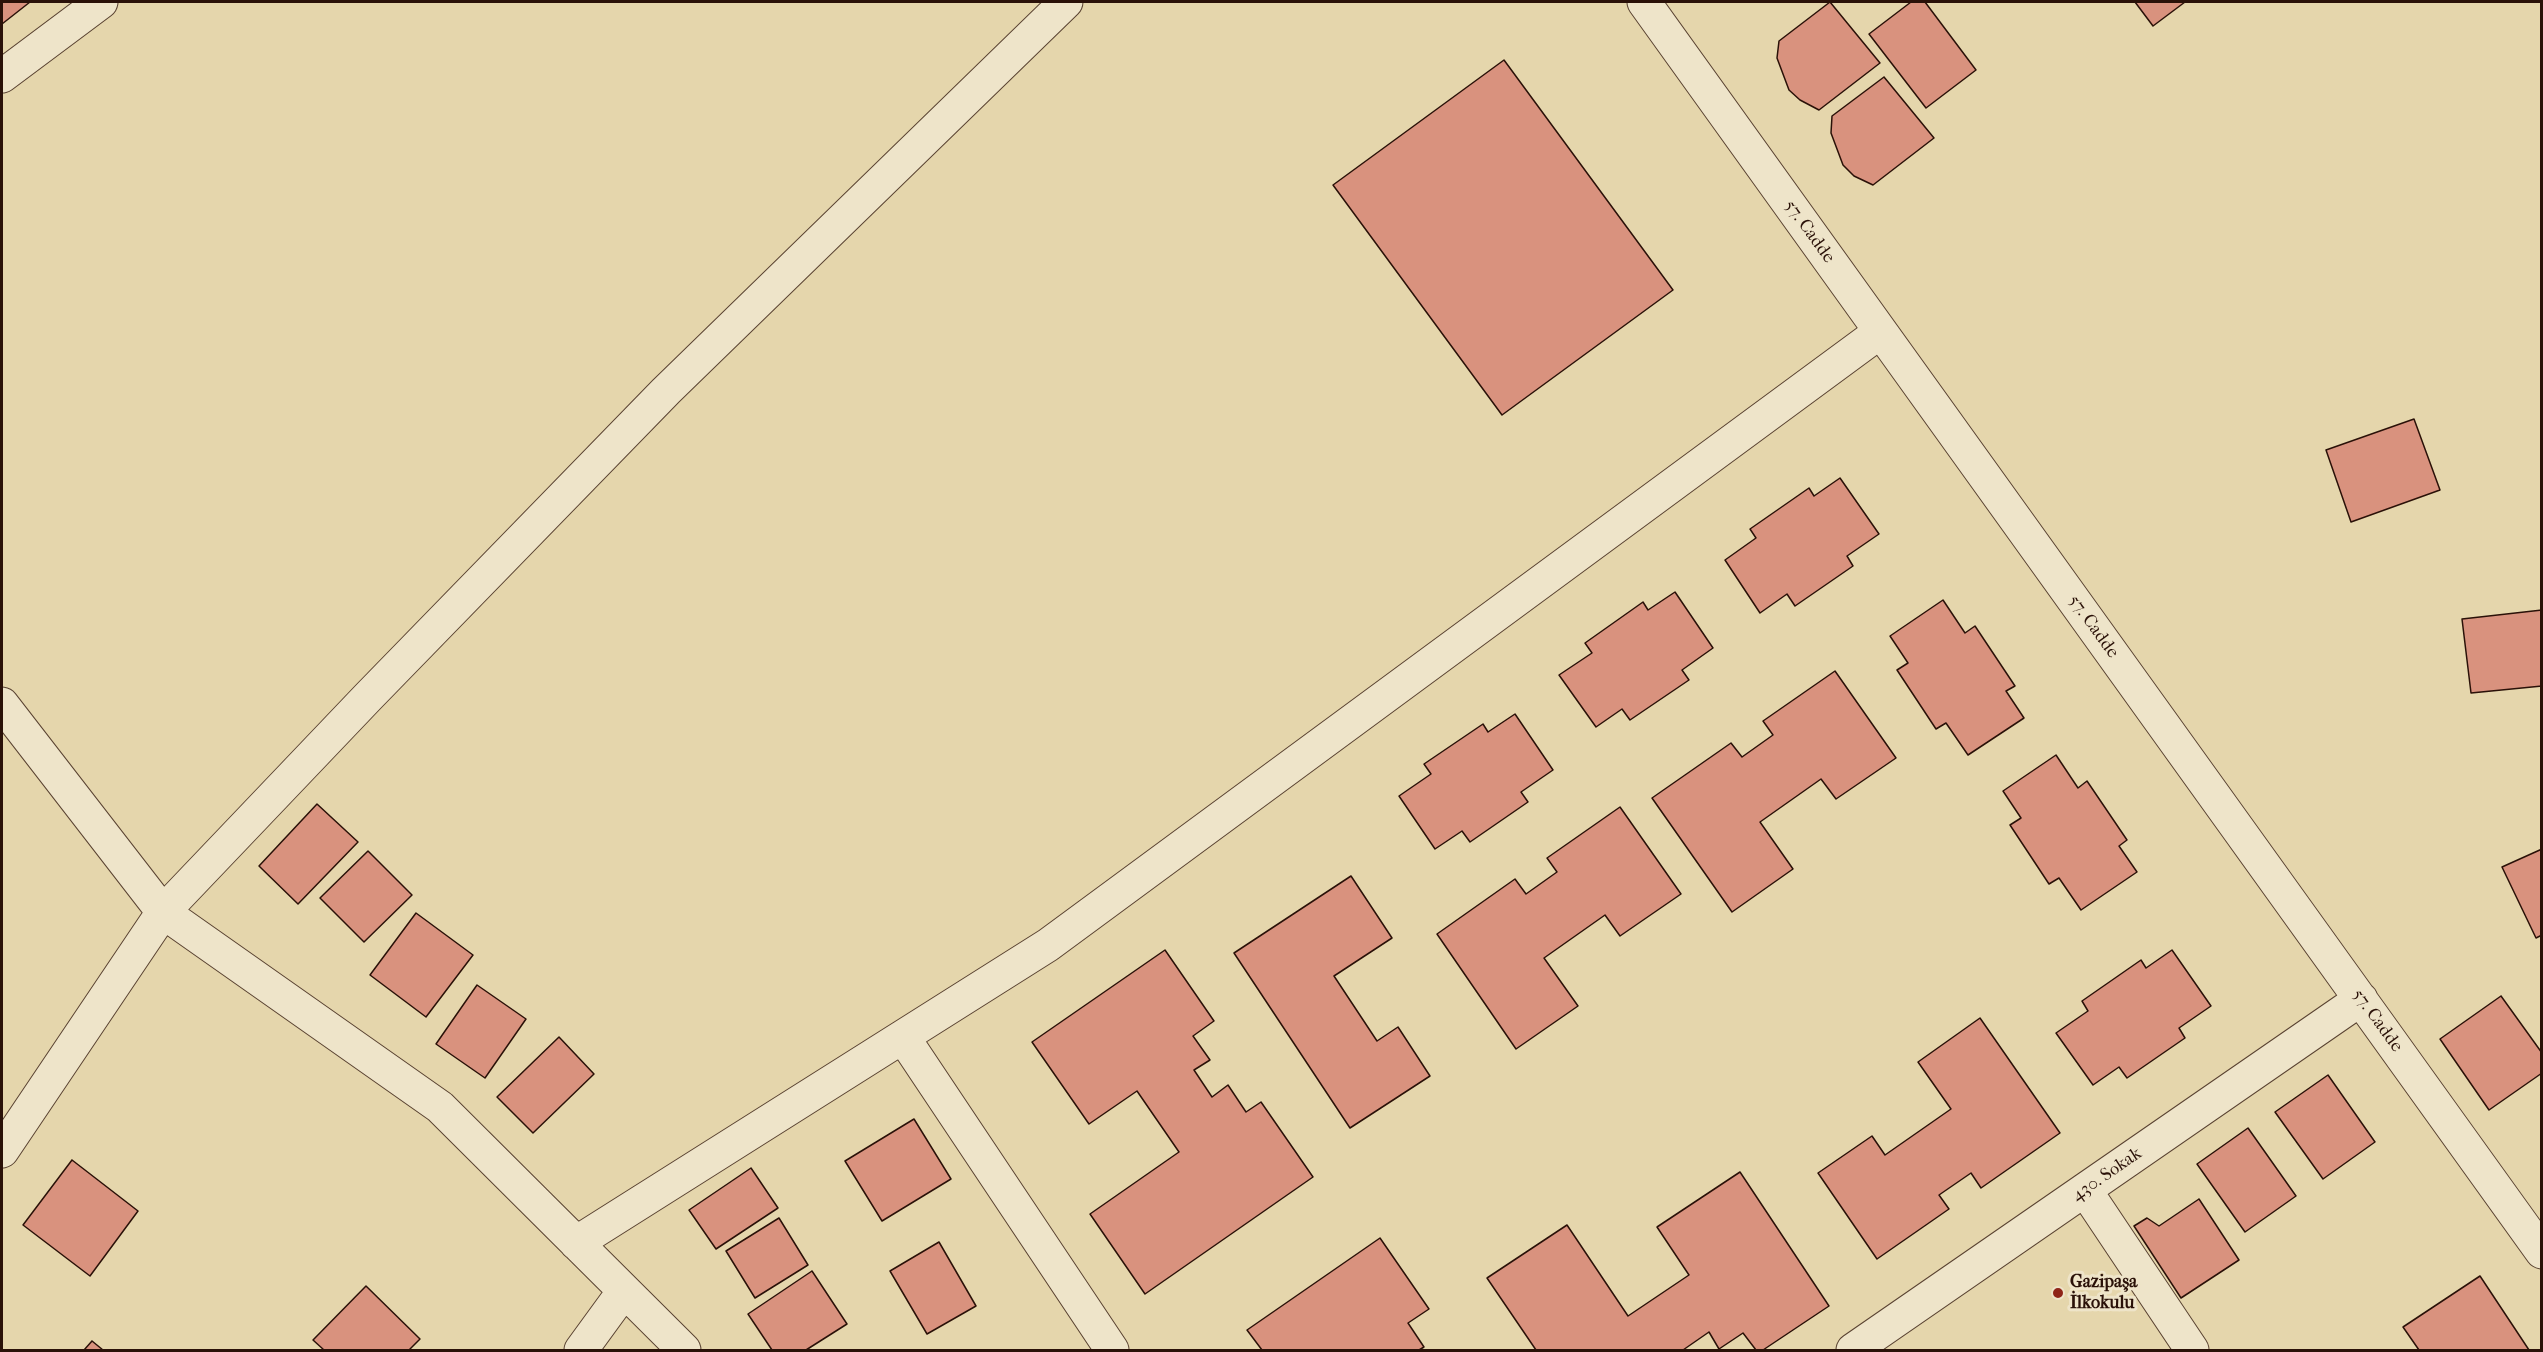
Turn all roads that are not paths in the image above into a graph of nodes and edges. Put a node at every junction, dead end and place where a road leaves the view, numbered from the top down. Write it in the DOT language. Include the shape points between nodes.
graph roads {
  1 [pos="101,2"];
  2 [pos="1066,2"];
  3 [pos="1644,2"];
  4 [pos="2,76"];
  5 [pos="1880,332"];
  6 [pos="2,704"];
  7 [pos="163,912"];
  8 [pos="2361,999"];
  9 [pos="903,1037"];
  10 [pos="2,1151"];
  11 [pos="2085,1190"];
  12 [pos="576,1243"];
  13 [pos="2541,1252"];
  14 [pos="624,1291"];
  15 [pos="581,1350"];
  16 [pos="684,1350"];
  17 [pos="1112,1350"];
  18 [pos="1853,1350"];
  19 [pos="2192,1350"];
  1 -- 4 [label="street"];
  2 -- 7 [label="street" via="658,399"];
  3 -- 5 [label="street, 57. Cadde"];
  5 -- 8 [label="street, 57. Cadde"];
  5 -- 9 [label="street" via="1048,945"];
  6 -- 7 [label="street"];
  7 -- 10 [label="street"];
  7 -- 12 [label="street" via="440,1107"];
  8 -- 11 [label="street, 430. Sokak"];
  8 -- 13 [label="street, 57. Cadde"];
  9 -- 12 [label="street"];
  9 -- 17 [label="street"];
  11 -- 18 [label="street, 430. Sokak"];
  11 -- 19 [label="street"];
  12 -- 14 [label="street"];
  14 -- 15 [label="street"];
  14 -- 16 [label="street"];
}
